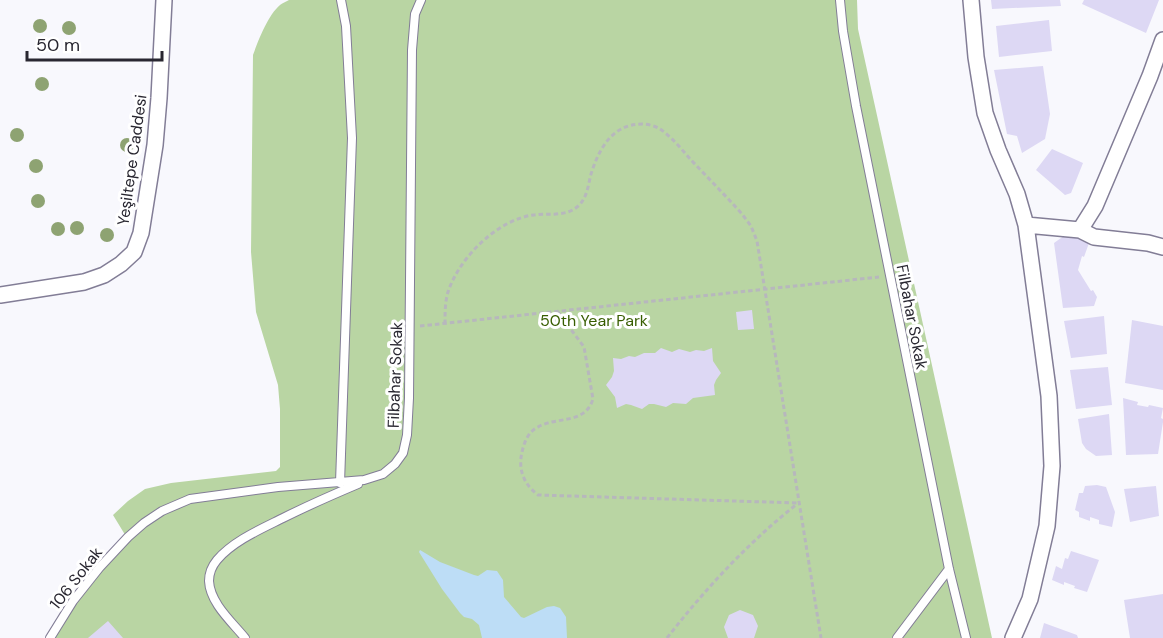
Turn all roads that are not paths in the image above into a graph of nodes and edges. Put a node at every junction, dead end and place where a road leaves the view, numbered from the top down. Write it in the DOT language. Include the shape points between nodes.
graph roads {
  1 [pos="164,0"];
  2 [pos="341,0"];
  3 [pos="421,0"];
  4 [pos="840,0"];
  5 [pos="971,0"];
  6 [pos="1163,40"];
  7 [pos="1026,225"];
  8 [pos="1080,230"];
  9 [pos="1163,247"];
  10 [pos="0,295"];
  11 [pos="364,480"];
  12 [pos="340,483"];
  13 [pos="128,537"];
  14 [pos="949,569"];
  15 [pos="50,638"];
  16 [pos="245,638"];
  17 [pos="897,638"];
  18 [pos="966,638"];
  19 [pos="1013,638"];
  1 -- 10 [label="street, Yeşiltepe Caddesi" via="155,145 141,233 134,252 104,275 84,282"];
  2 -- 12 [label="lane" via="347,37 352,138"];
  3 -- 11 [label="lane, Filbahar Sokak" via="415,14 412,50 406,435 403,453 395,464"];
  4 -- 14 [label="lane, Filbahar Sokak" via="856,106"];
  5 -- 7 [label="street" via="985,113"];
  6 -- 8 [label="street" via="1095,206"];
  7 -- 8 [label="street"];
  7 -- 19 [label="street" via="1049,396 1052,465 1047,526 1030,599"];
  8 -- 9 [label="street" via="1094,237"];
  11 -- 12 [label="lane, Filbahar Sokak"];
  11 -- 16 [label="lane" via="266,526 217,560 210,576 211,591"];
  12 -- 13 [label="lane, Filbahar Sokak" via="190,499 162,511"];
  13 -- 15 [label="lane, 106 Sokak" via="73,601"];
  14 -- 17 [label="lane"];
  14 -- 18 [label="lane, Filbahar Sokak"];
}
